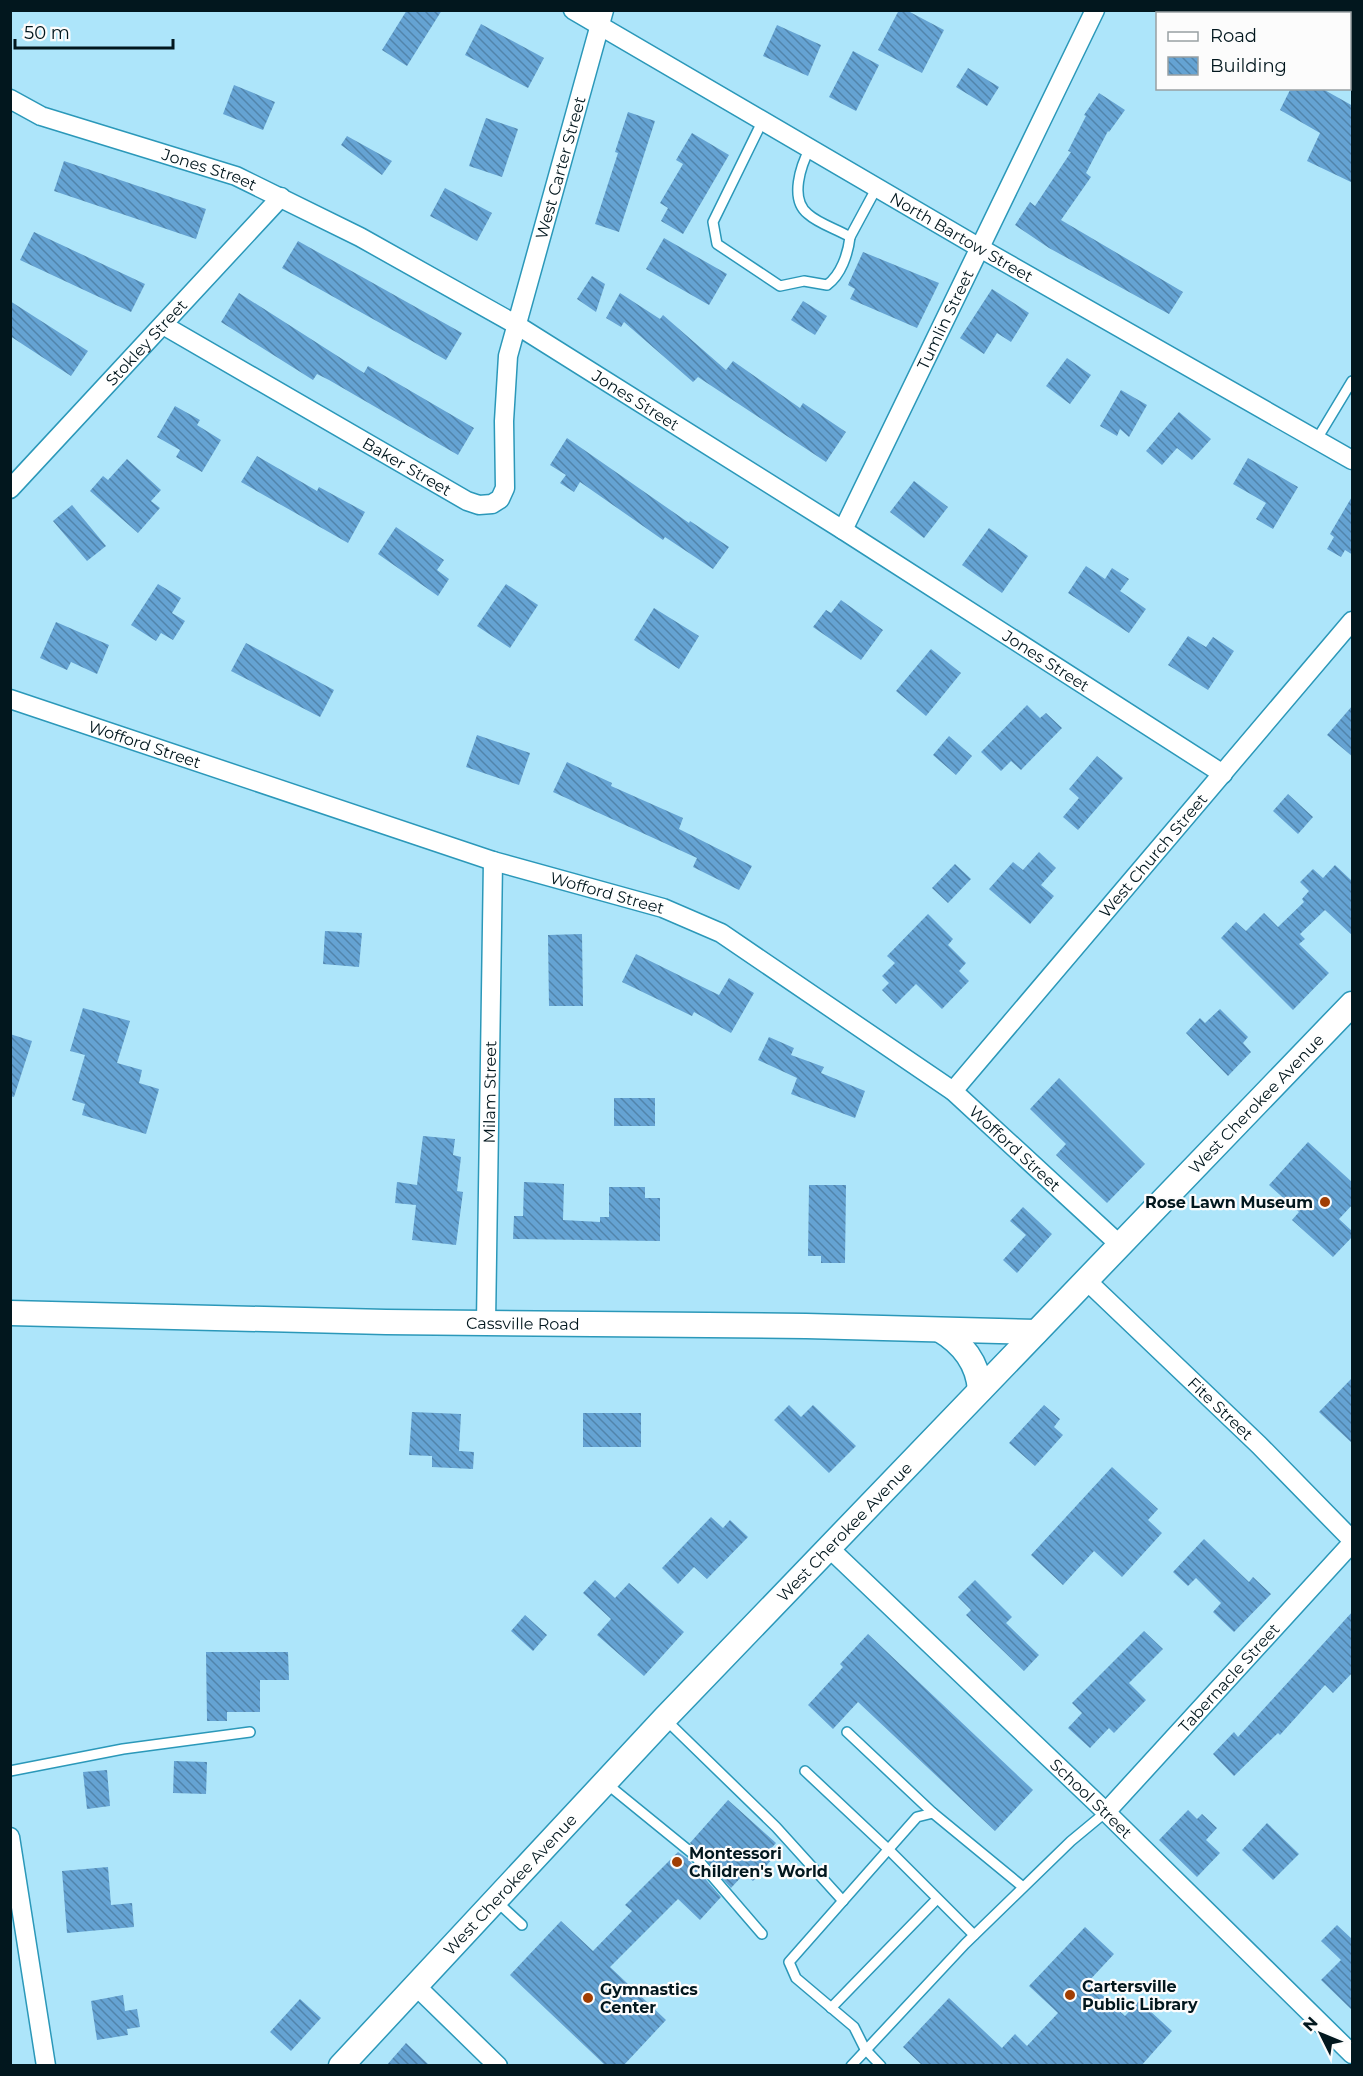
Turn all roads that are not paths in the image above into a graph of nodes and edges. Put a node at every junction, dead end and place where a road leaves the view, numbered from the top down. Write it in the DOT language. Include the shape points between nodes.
graph roads {
  1 [pos="573,10"];
  2 [pos="1095,10"];
  3 [pos="602,18"];
  4 [pos="10,99"];
  5 [pos="763,120"];
  6 [pos="810,148"];
  7 [pos="877,187"];
  8 [pos="281,197"];
  9 [pos="850,237"];
  10 [pos="980,248"];
  11 [pos="515,324"];
  12 [pos="163,325"];
  13 [pos="1353,381"];
  14 [pos="1317,439"];
  15 [pos="1353,460"];
  16 [pos="10,489"];
  17 [pos="843,530"];
  18 [pos="1353,621"];
  19 [pos="10,699"];
  20 [pos="1223,774"];
  21 [pos="492,861"];
  22 [pos="1353,1004"];
  23 [pos="953,1091"];
  24 [pos="1120,1245"];
  25 [pos="1086,1280"];
  26 [pos="10,1313"];
  27 [pos="486,1323"];
  28 [pos="939,1330"];
  29 [pos="1036,1332"];
  30 [pos="980,1390"];
  31 [pos="1353,1542"];
  32 [pos="828,1548"];
  33 [pos="664,1718"];
  34 [pos="250,1732"];
  35 [pos="847,1732"];
  36 [pos="10,1771"];
  37 [pos="805,1771"];
  38 [pos="605,1782"];
  39 [pos="1106,1812"];
  40 [pos="933,1813"];
  41 [pos="10,1837"];
  42 [pos="888,1849"];
  43 [pos="12,1863"];
  44 [pos="1023,1887"];
  45 [pos="938,1899"];
  46 [pos="495,1900"];
  47 [pos="843,1900"];
  48 [pos="522,1925"];
  49 [pos="762,1934"];
  50 [pos="974,1935"];
  51 [pos="416,1986"];
  52 [pos="831,2008"];
  53 [pos="864,2049"];
  54 [pos="1353,2054"];
  55 [pos="46,2066"];
  56 [pos="340,2066"];
  57 [pos="498,2066"];
  58 [pos="851,2066"];
  59 [pos="881,2066"];
  1 -- 3 [label="street, North Bartow Street"];
  2 -- 10 [label="street, Tumlin Street"];
  3 -- 5 [label="street, North Bartow Street"];
  3 -- 11 [label="street, West Carter Street"];
  4 -- 8 [label="street, Jones Street" via="41,116 197,163"];
  5 -- 6 [label="street, North Bartow Street"];
  5 -- 9 [label="lane" via="713,222 717,244 780,286 804,281 828,285 837,278"];
  6 -- 7 [label="street, North Bartow Street"];
  6 -- 9 [label="lane" via="801,164 798,199 806,214"];
  7 -- 9 [label="lane"];
  7 -- 10 [label="street, North Bartow Street"];
  8 -- 11 [label="street, Jones Street"];
  8 -- 12 [label="street, Stokley Street"];
  10 -- 14 [label="street, North Bartow Street"];
  10 -- 17 [label="street, Tumlin Street"];
  11 -- 12 [label="street, Baker Street" via="507,366 504,488 500,499 479,505"];
  11 -- 17 [label="street, Jones Street"];
  12 -- 16 [label="street, Stokley Street"];
  13 -- 14 [label="lane"];
  14 -- 15 [label="street, North Bartow Street"];
  17 -- 20 [label="street, Jones Street"];
  18 -- 20 [label="street, West Church Street"];
  19 -- 21 [label="street, Wofford Street"];
  20 -- 23 [label="street, West Church Street"];
  21 -- 23 [label="street, Wofford Street" via="663,908 721,933"];
  21 -- 27 [label="street, Milam Street"];
  22 -- 24 [label="main road, West Cherokee Avenue"];
  23 -- 24 [label="street, Wofford Street"];
  24 -- 25 [label="main road, West Cherokee Avenue"];
  25 -- 29 [label="main road, West Cherokee Avenue"];
  25 -- 31 [label="street, Fite Street" via="1259,1444"];
  26 -- 27 [label="main road, Cassville Road"];
  27 -- 28 [label="main road, Cassville Road"];
  28 -- 29 [label="main road, Cassville Road"];
  28 -- 30 [label="main road" via="957,1342 970,1358"];
  29 -- 30 [label="main road, West Cherokee Avenue"];
  30 -- 32 [label="main road, West Cherokee Avenue"];
  31 -- 39 [label="street, Tabernacle Street"];
  32 -- 33 [label="main road, West Cherokee Avenue"];
  32 -- 39 [label="street, School Street"];
  33 -- 38 [label="main road, West Cherokee Avenue"];
  33 -- 47 [label="lane"];
  34 -- 36 [label="lane" via="123,1749"];
  35 -- 40 [label="lane"];
  37 -- 42 [label="lane"];
  38 -- 46 [label="main road, West Cherokee Avenue"];
  38 -- 49 [label="lane" via="693,1854"];
  39 -- 44 [label="lane"];
  39 -- 54 [label="street, School Street"];
  40 -- 42 [label="lane" via="917,1817"];
  40 -- 44 [label="lane"];
  41 -- 43 [label="street"];
  42 -- 45 [label="lane"];
  42 -- 47 [label="lane"];
  43 -- 55 [label="street"];
  44 -- 50 [label="lane"];
  45 -- 50 [label="lane"];
  45 -- 52 [label="lane"];
  46 -- 48 [label="lane"];
  46 -- 51 [label="main road, West Cherokee Avenue"];
  47 -- 52 [label="lane" via="789,1962 796,1978"];
  50 -- 53 [label="lane"];
  51 -- 56 [label="main road, West Cherokee Avenue"];
  51 -- 57 [label="street"];
  52 -- 53 [label="lane" via="854,2027"];
  53 -- 58 [label="lane"];
  53 -- 59 [label="lane"];
}
